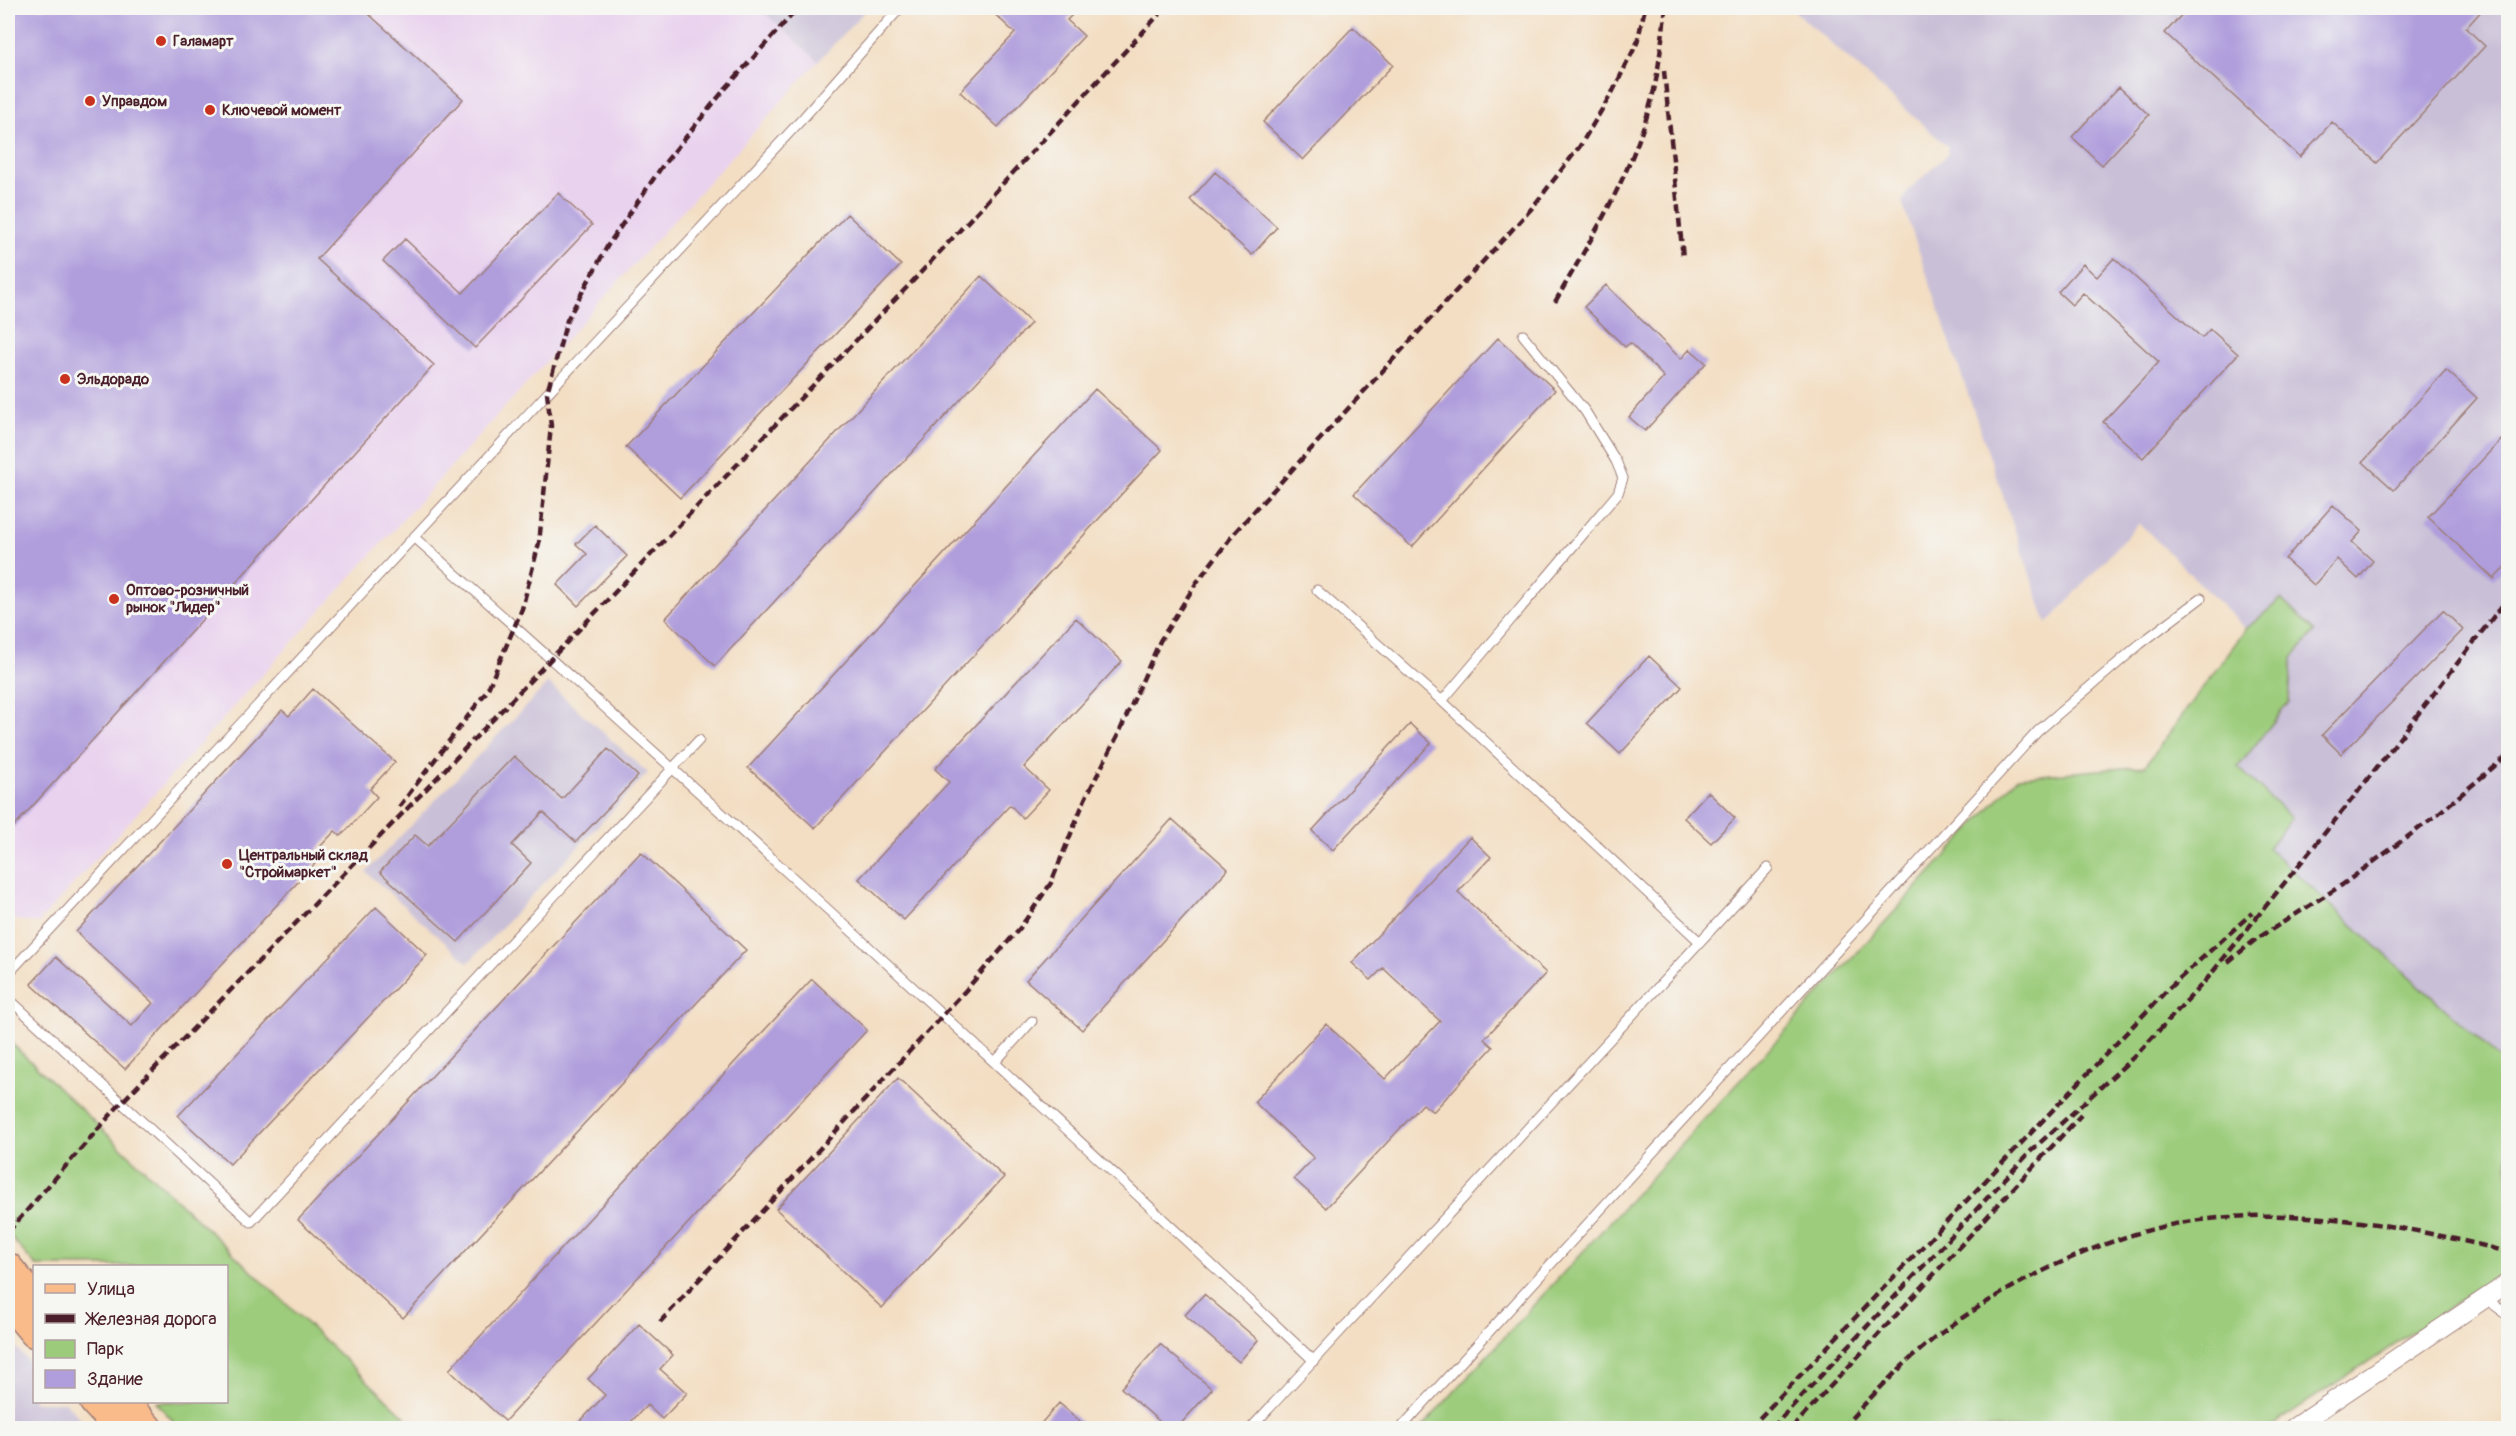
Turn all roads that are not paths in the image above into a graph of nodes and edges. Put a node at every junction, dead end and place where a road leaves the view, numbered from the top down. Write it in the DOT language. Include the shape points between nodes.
graph roads {
  1 [pos="900,8"];
  2 [pos="1523,335"];
  3 [pos="414,537"];
  4 [pos="1317,590"];
  5 [pos="2201,598"];
  6 [pos="1442,701"];
  7 [pos="699,740"];
  8 [pos="673,766"];
  9 [pos="1768,868"];
  10 [pos="1700,942"];
  11 [pos="8,974"];
  12 [pos="8,998"];
  13 [pos="1032,1021"];
  14 [pos="995,1062"];
  15 [pos="8,1267"];
  16 [pos="2508,1283"];
  17 [pos="33,1297"];
  18 [pos="2486,1299"];
  19 [pos="8,1302"];
  20 [pos="2508,1315"];
  21 [pos="33,1332"];
  22 [pos="1314,1361"];
  23 [pos="96,1403"];
  24 [pos="127,1403"];
  25 [pos="118,1428"];
  26 [pos="148,1428"];
  27 [pos="1251,1428"];
  28 [pos="1401,1428"];
  29 [pos="2293,1428"];
  1 -- 3 [label="lane" via="804,117"];
  2 -- 6 [label="lane" via="1585,411 1623,478 1618,493"];
  3 -- 8 [label="lane"];
  3 -- 11 [label="lane"];
  4 -- 6 [label="lane"];
  5 -- 28 [label="lane" via="2038,731"];
  6 -- 10 [label="lane"];
  7 -- 8 [label="lane"];
  8 -- 12 [label="lane" via="251,1222"];
  8 -- 14 [label="lane"];
  9 -- 10 [label="lane"];
  10 -- 22 [label="lane"];
  13 -- 14 [label="lane"];
  14 -- 22 [label="lane"];
  15 -- 17 [label="main road"];
  16 -- 18 [label="street"];
  18 -- 20 [label="lane"];
  18 -- 29 [label="street"];
  19 -- 21 [label="main road"];
  22 -- 27 [label="lane"];
  23 -- 25 [label="main road"];
  24 -- 26 [label="main road"];
}
